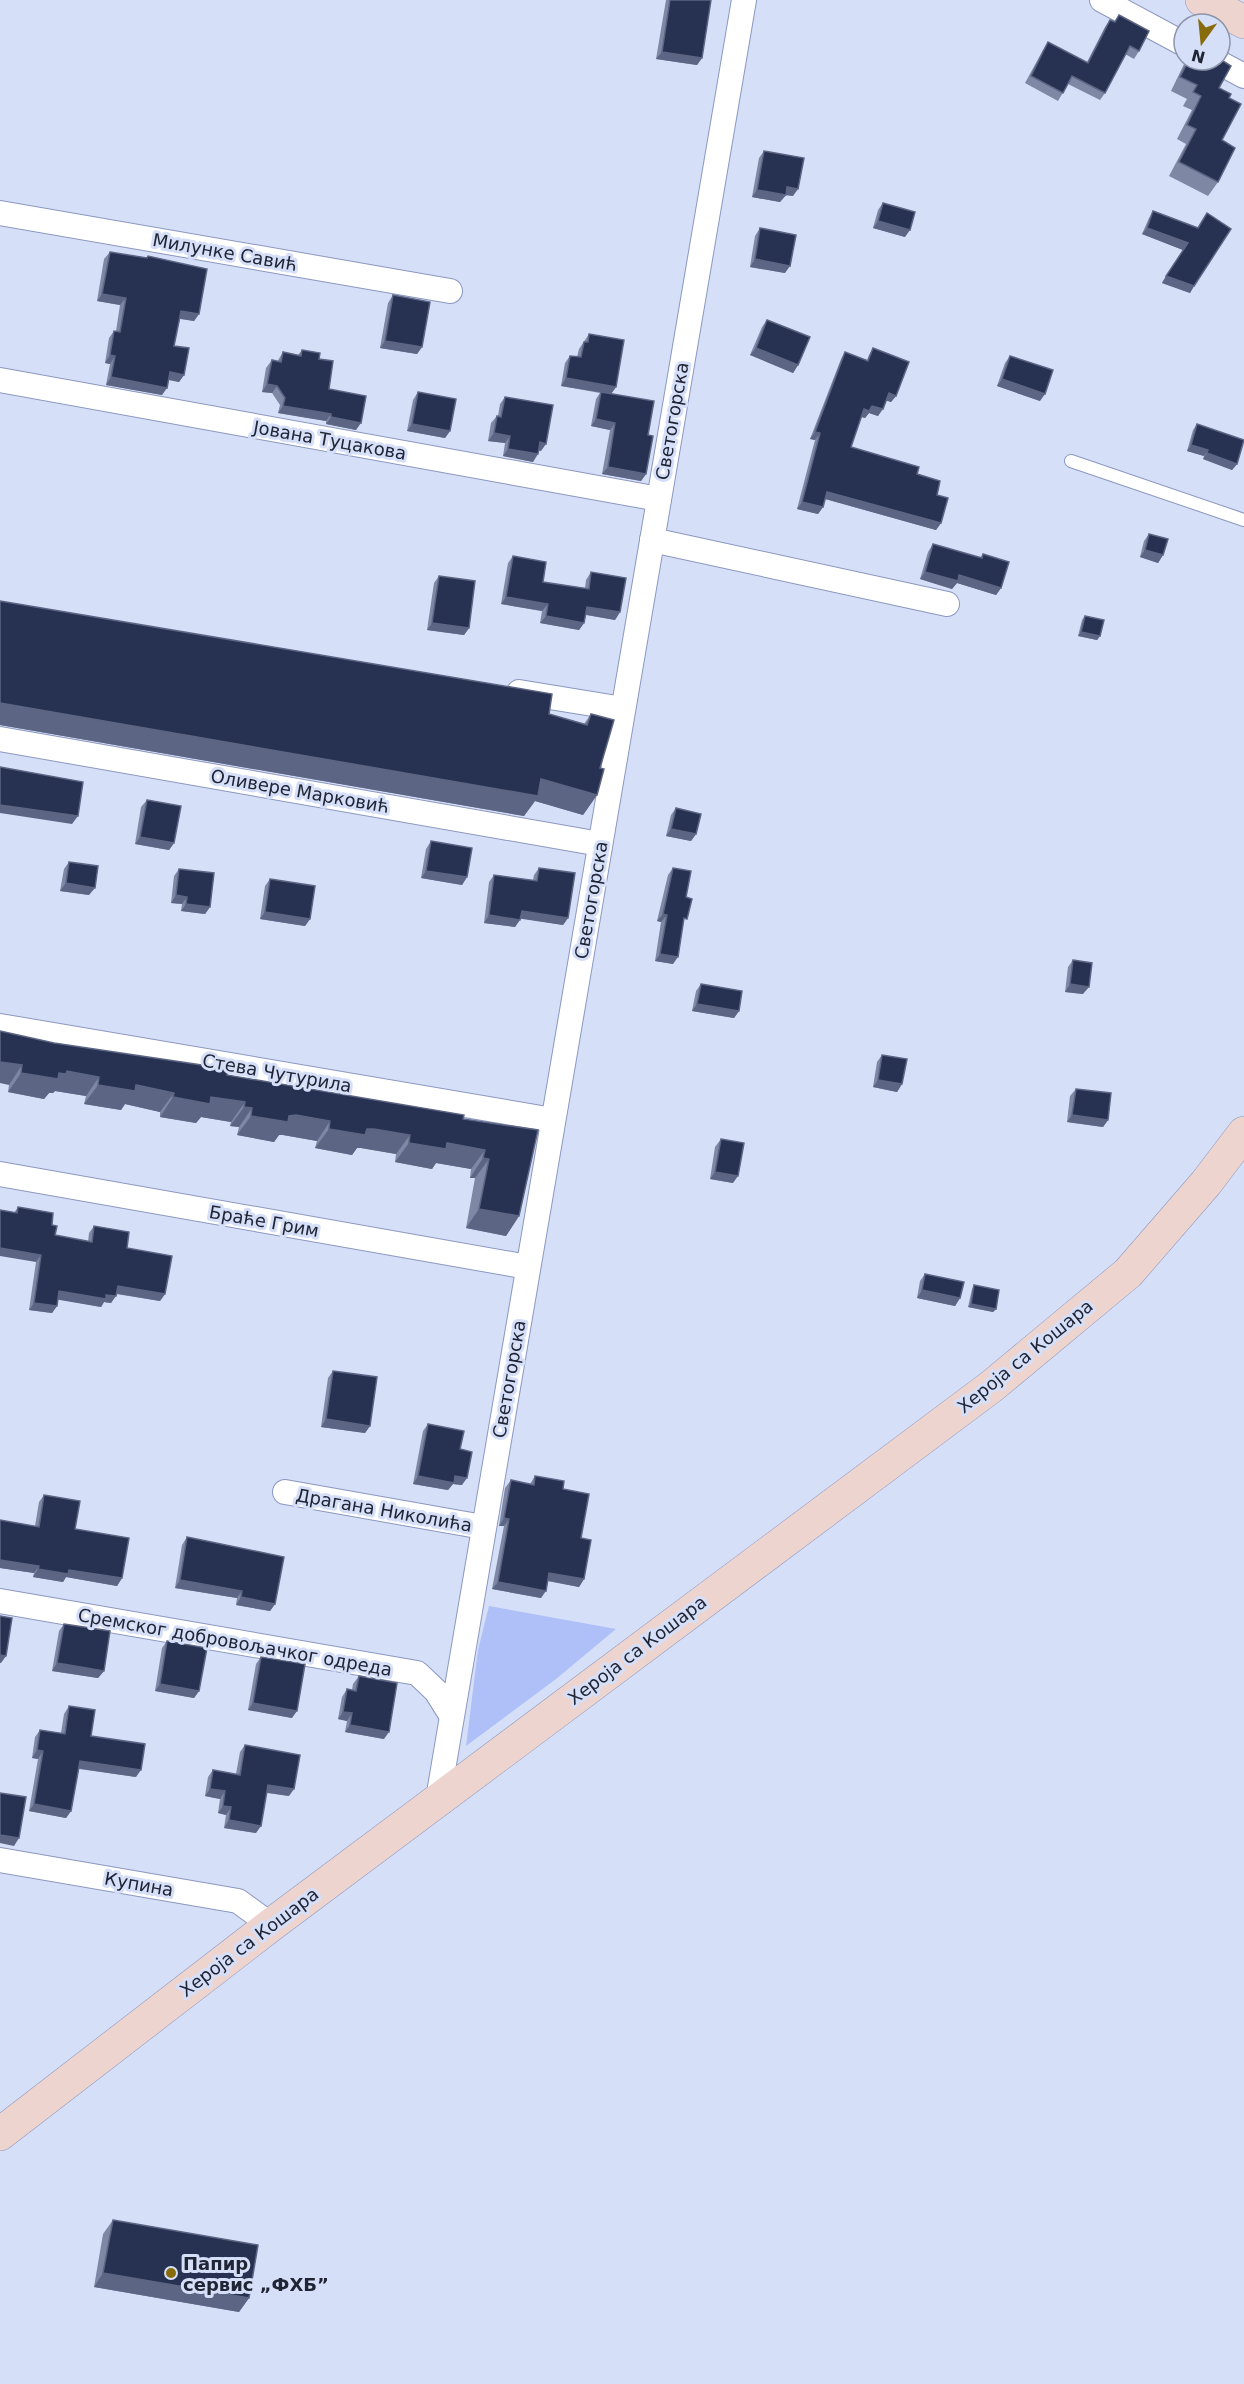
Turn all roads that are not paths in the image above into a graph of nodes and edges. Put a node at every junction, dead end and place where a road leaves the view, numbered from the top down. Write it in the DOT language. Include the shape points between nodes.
graph roads {
  1 [pos="744,0"];
  2 [pos="1102,0"];
  3 [pos="1202,0"];
  4 [pos="1244,22"];
  5 [pos="1172,38"];
  6 [pos="0,213"];
  7 [pos="450,291"];
  8 [pos="0,380"];
  9 [pos="1071,461"];
  10 [pos="659,499"];
  11 [pos="1244,520"];
  12 [pos="652,540"];
  13 [pos="947,604"];
  14 [pos="494,688"];
  15 [pos="623,709"];
  16 [pos="0,739"];
  17 [pos="600,844"];
  18 [pos="0,1026"];
  19 [pos="554,1120"];
  20 [pos="1244,1133"];
  21 [pos="0,1174"];
  22 [pos="528,1267"];
  23 [pos="285,1492"];
  24 [pos="483,1527"];
  25 [pos="0,1601"];
  26 [pos="451,1715"];
  27 [pos="438,1799"];
  28 [pos="0,1860"];
  29 [pos="271,1925"];
  30 [pos="0,2134"];
  1 -- 10 [label="street, Светогорска"];
  2 -- 5 [label="street"];
  3 -- 4 [label="street"];
  6 -- 7 [label="street, Милунке Савић"];
  8 -- 10 [label="street, Јована Туцакова"];
  9 -- 11 [label="lane"];
  10 -- 12 [label="street, Светогорска"];
  12 -- 13 [label="street"];
  12 -- 15 [label="street, Светогорска"];
  14 -- 15 [label="street"];
  15 -- 17 [label="street, Светогорска"];
  16 -- 17 [label="street, Оливере Марковић"];
  17 -- 19 [label="street, Светогорска"];
  18 -- 19 [label="street, Стева Чутурила"];
  19 -- 22 [label="street, Светогорска"];
  20 -- 27 [label="street, Хероја са Кошара" via="1128,1273 992,1386"];
  21 -- 22 [label="street, Браће Грим"];
  22 -- 24 [label="street, Светогорска"];
  23 -- 24 [label="street, Драгана Николића"];
  24 -- 26 [label="street, Светогорска"];
  25 -- 26 [label="street, Сремског добровољачког одреда" via="417,1673 436,1691"];
  26 -- 27 [label="street, Светогорска"];
  27 -- 29 [label="street, Хероја са Кошара"];
  28 -- 29 [label="street, Купина" via="238,1901"];
  29 -- 30 [label="street, Хероја са Кошара"];
}
